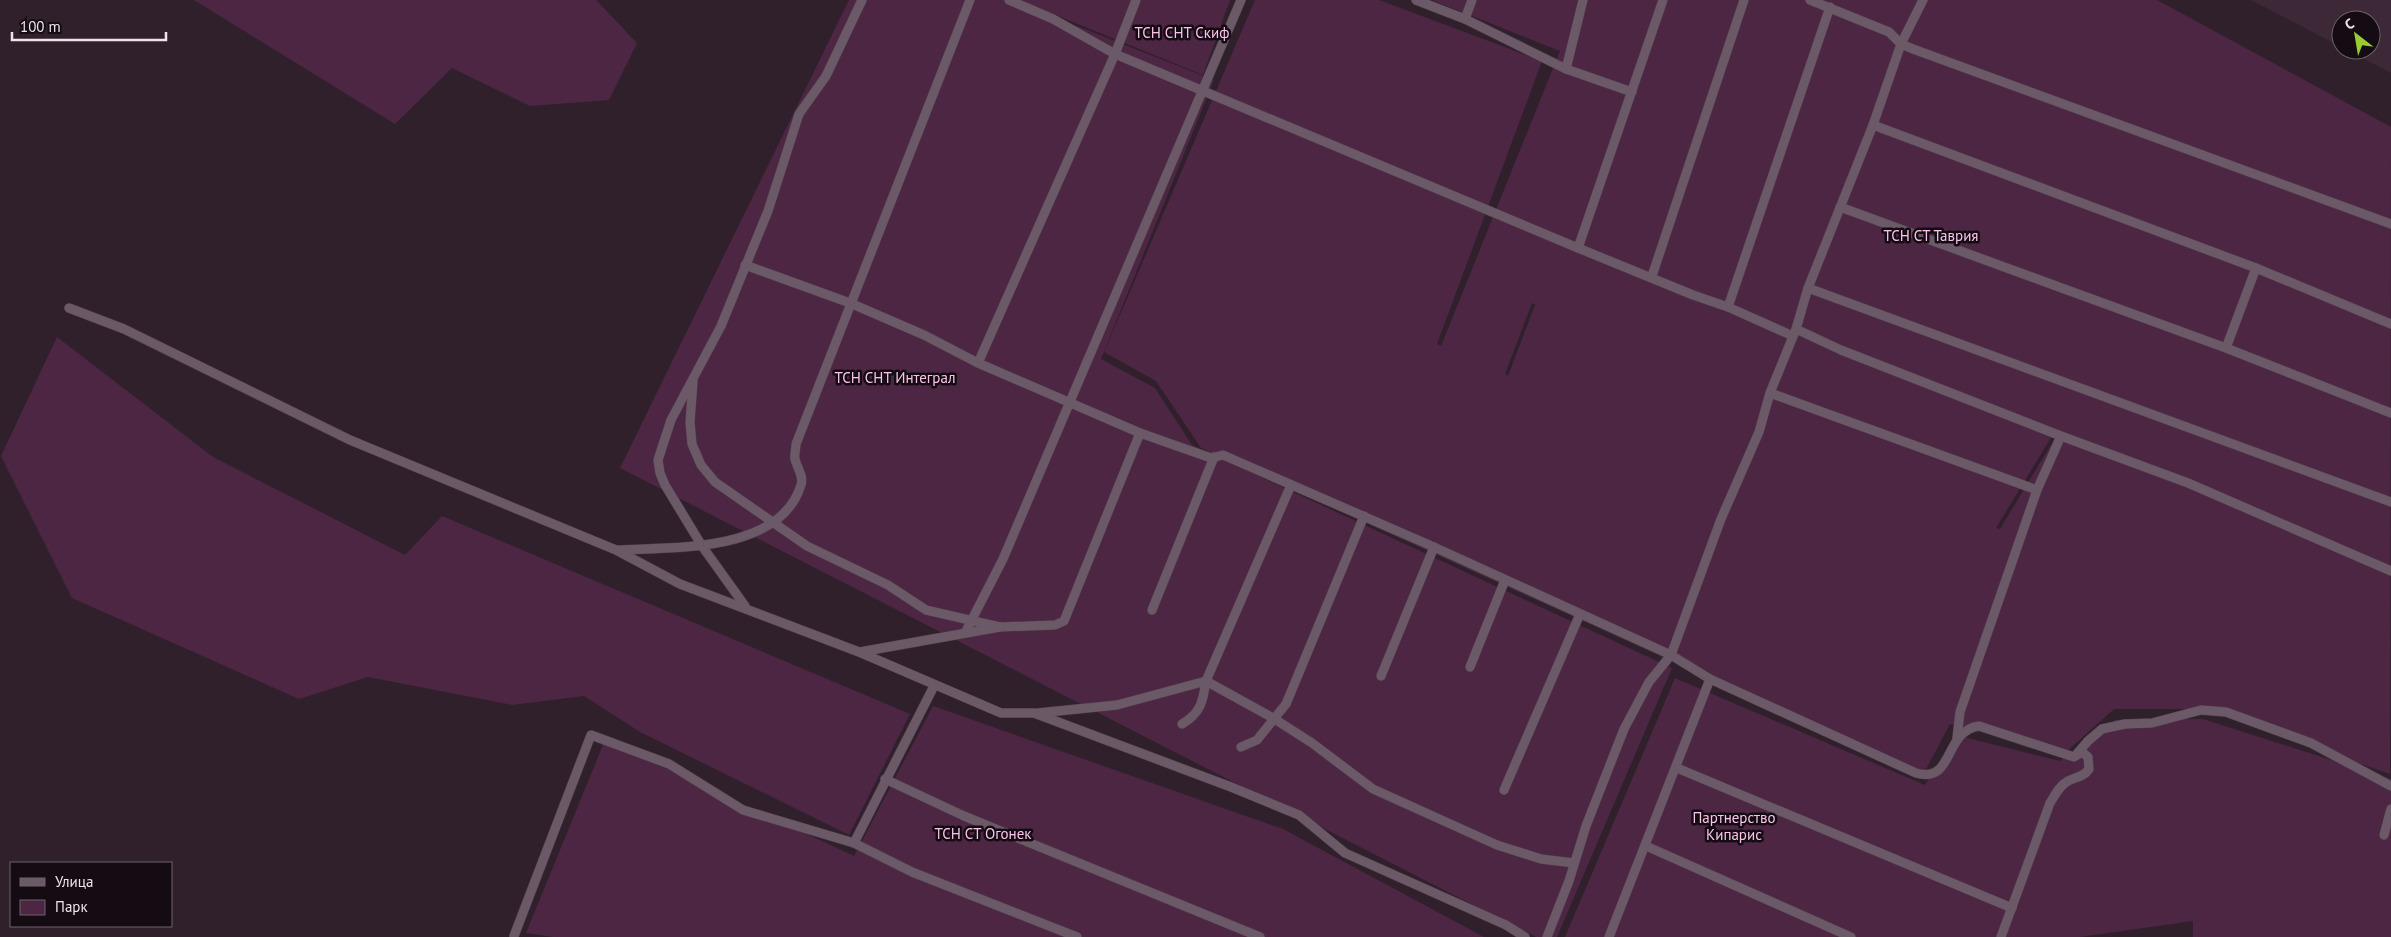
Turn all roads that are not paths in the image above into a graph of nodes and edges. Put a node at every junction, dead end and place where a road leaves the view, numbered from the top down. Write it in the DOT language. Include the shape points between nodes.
graph roads {
  1 [pos="862,0"];
  2 [pos="970,0"];
  3 [pos="1009,0"];
  4 [pos="1136,0"];
  5 [pos="1241,0"];
  6 [pos="1416,0"];
  7 [pos="1472,0"];
  8 [pos="1583,0"];
  9 [pos="1663,0"];
  10 [pos="1744,0"];
  11 [pos="1810,0"];
  12 [pos="1923,0"];
  13 [pos="1830,7"];
  14 [pos="1465,19"];
  15 [pos="1901,44"];
  16 [pos="1114,54"];
  17 [pos="1566,69"];
  18 [pos="1202,90"];
  19 [pos="1632,92"];
  20 [pos="1873,125"];
  21 [pos="1840,207"];
  22 [pos="2391,224"];
  23 [pos="1578,248"];
  24 [pos="745,264"];
  25 [pos="2256,268"];
  26 [pos="1652,276"];
  27 [pos="1808,288"];
  28 [pos="850,303"];
  29 [pos="1728,307"];
  30 [pos="69,308"];
  31 [pos="2391,324"];
  32 [pos="1794,332"];
  33 [pos="2226,348"];
  34 [pos="978,363"];
  35 [pos="694,377"];
  36 [pos="1770,393"];
  37 [pos="1072,402"];
  38 [pos="2391,413"];
  39 [pos="1140,433"];
  40 [pos="2061,436"];
  41 [pos="1214,457"];
  42 [pos="1291,485"];
  43 [pos="2037,490"];
  44 [pos="2391,502"];
  45 [pos="1364,516"];
  46 [pos="775,523"];
  47 [pos="702,546"];
  48 [pos="1434,547"];
  49 [pos="616,550"];
  50 [pos="2391,571"];
  51 [pos="1505,580"];
  52 [pos="746,607"];
  53 [pos="1152,610"];
  54 [pos="1580,614"];
  55 [pos="972,621"];
  56 [pos="1000,627"];
  57 [pos="965,633"];
  58 [pos="859,652"];
  59 [pos="1671,655"];
  60 [pos="1470,667"];
  61 [pos="1381,676"];
  62 [pos="1710,679"];
  63 [pos="1206,681"];
  64 [pos="934,686"];
  65 [pos="1034,714"];
  66 [pos="1274,718"];
  67 [pos="1182,724"];
  68 [pos="1957,738"];
  69 [pos="1241,747"];
  70 [pos="2074,757"];
  71 [pos="1677,768"];
  72 [pos="885,779"];
  73 [pos="2391,786"];
  74 [pos="1504,790"];
  75 [pos="2391,809"];
  76 [pos="2384,835"];
  77 [pos="854,843"];
  78 [pos="1646,846"];
  79 [pos="1574,863"];
  80 [pos="2012,908"];
  81 [pos="512,937"];
  82 [pos="1077,937"];
  83 [pos="1260,937"];
  84 [pos="1525,937"];
  85 [pos="1547,937"];
  86 [pos="1609,937"];
  87 [pos="1852,937"];
  88 [pos="2001,937"];
  1 -- 24 [label="street" via="826,76 799,114 768,211"];
  2 -- 28 [label="street"];
  3 -- 16 [label="street" via="1053,18"];
  4 -- 16 [label="street"];
  5 -- 18 [label="street"];
  6 -- 14 [label="street"];
  7 -- 14 [label="street"];
  8 -- 17 [label="street"];
  9 -- 19 [label="street"];
  10 -- 26 [label="street"];
  11 -- 13 [label="street"];
  12 -- 15 [label="street"];
  13 -- 15 [label="street" via="1889,32"];
  13 -- 29 [label="street"];
  14 -- 17 [label="street"];
  15 -- 20 [label="street"];
  15 -- 22 [label="street"];
  16 -- 18 [label="street"];
  16 -- 34 [label="street"];
  17 -- 19 [label="street"];
  18 -- 23 [label="street"];
  18 -- 37 [label="street"];
  19 -- 23 [label="street"];
  20 -- 21 [label="street"];
  20 -- 25 [label="street"];
  21 -- 27 [label="street"];
  21 -- 33 [label="street"];
  23 -- 26 [label="street"];
  24 -- 28 [label="street"];
  24 -- 35 [label="street" via="721,326"];
  25 -- 31 [label="street"];
  25 -- 33 [label="street"];
  26 -- 29 [label="street"];
  27 -- 32 [label="street"];
  27 -- 44 [label="street"];
  28 -- 34 [label="street"];
  28 -- 46 [label="street" via="796,444 795,458 802,482 797,495"];
  29 -- 32 [label="street"];
  30 -- 49 [label="street" via="132,333 350,440"];
  32 -- 36 [label="street"];
  32 -- 40 [label="street"];
  33 -- 38 [label="street"];
  34 -- 37 [label="street"];
  35 -- 46 [label="street" via="690,422 692,444 701,465 715,482"];
  35 -- 47 [label="street" via="671,420 658,460 665,485"];
  36 -- 43 [label="street"];
  36 -- 59 [label="street" via="1759,432 1721,519"];
  37 -- 39 [label="street"];
  37 -- 55 [label="street" via="1004,559"];
  39 -- 41 [label="street"];
  39 -- 56 [label="street" via="1067,617 1055,625"];
  40 -- 43 [label="street"];
  40 -- 50 [label="street" via="2188,482"];
  41 -- 42 [label="street" via="1224,455"];
  41 -- 53 [label="street"];
  42 -- 45 [label="street"];
  42 -- 63 [label="street"];
  43 -- 68 [label="street" via="1960,712"];
  45 -- 48 [label="street"];
  45 -- 66 [label="street" via="1286,704"];
  46 -- 47 [label="street" via="737,540"];
  46 -- 55 [label="street" via="807,546 888,585 926,610"];
  47 -- 49 [label="street"];
  47 -- 52 [label="street"];
  48 -- 51 [label="street"];
  48 -- 61 [label="street"];
  49 -- 52 [label="street" via="680,584"];
  51 -- 54 [label="street"];
  51 -- 60 [label="street"];
  52 -- 58 [label="street"];
  54 -- 59 [label="street"];
  54 -- 74 [label="street"];
  55 -- 56 [label="street"];
  55 -- 57 [label="street"];
  56 -- 57 [label="street"];
  57 -- 58 [label="street"];
  58 -- 64 [label="street"];
  59 -- 62 [label="street"];
  59 -- 79 [label="street" via="1649,682 1624,729"];
  62 -- 68 [label="street" via="1922,775 1941,769"];
  62 -- 71 [label="street"];
  63 -- 65 [label="street" via="1117,705"];
  63 -- 66 [label="street"];
  63 -- 67 [label="street" via="1195,717"];
  64 -- 65 [label="street" via="1001,713"];
  64 -- 72 [label="street"];
  65 -- 84 [label="street" via="1299,815 1345,853 1506,925"];
  66 -- 69 [label="street" via="1257,740"];
  66 -- 79 [label="street" via="1373,789 1497,844 1542,858"];
  68 -- 70 [label="street" via="1970,727 1979,726"];
  70 -- 73 [label="street" via="2102,729 2125,724 2152,724 2201,710 2226,712 2311,743"];
  70 -- 80 [label="street" via="2082,752 2086,754 2089,768 2084,775 2062,786 2050,803"];
  71 -- 78 [label="street"];
  71 -- 80 [label="street"];
  72 -- 77 [label="street"];
  72 -- 83 [label="street" via="964,816"];
  75 -- 76 [label="street"];
  77 -- 81 [label="street" via="743,810 669,764 591,735"];
  77 -- 82 [label="street" via="912,872"];
  78 -- 86 [label="street"];
  78 -- 87 [label="street"];
  79 -- 85 [label="street"];
  80 -- 88 [label="street"];
}
